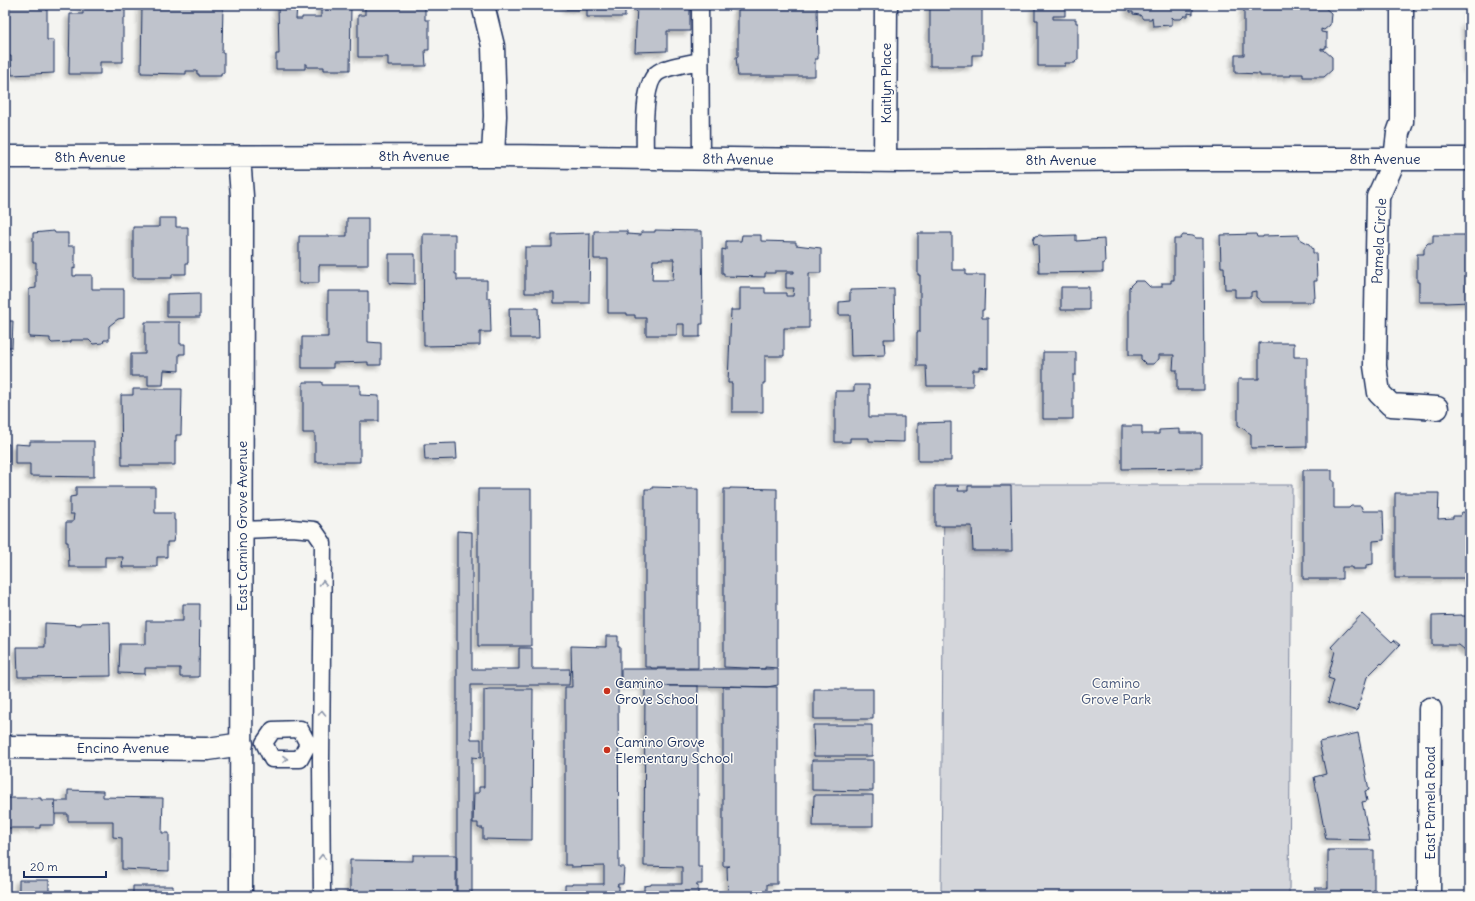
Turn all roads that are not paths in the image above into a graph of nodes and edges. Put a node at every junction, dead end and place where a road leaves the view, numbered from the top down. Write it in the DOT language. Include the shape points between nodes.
graph roads {
  1 [pos="483,5"];
  2 [pos="700,5"];
  3 [pos="886,5"];
  4 [pos="1402,5"];
  5 [pos="700,61"];
  6 [pos="493,156"];
  7 [pos="5,157"];
  8 [pos="239,157"];
  9 [pos="645,158"];
  10 [pos="701,158"];
  11 [pos="1395,159"];
  12 [pos="1470,159"];
  13 [pos="885,161"];
  14 [pos="1437,408"];
  15 [pos="242,530"];
  16 [pos="1430,709"];
  17 [pos="264,743"];
  18 [pos="242,744"];
  19 [pos="315,744"];
  20 [pos="5,747"];
  21 [pos="241,896"];
  22 [pos="322,896"];
  23 [pos="1429,896"];
  1 -- 6 [label="street" via="493,46"];
  2 -- 5 [label="lane"];
  3 -- 13 [label="street, Kaitlyn Place"];
  4 -- 11 [label="street, Pamela Circle" via="1402,122"];
  5 -- 9 [label="lane" via="664,69 655,74 647,92"];
  5 -- 10 [label="lane"];
  6 -- 8 [label="street, 8th Avenue"];
  6 -- 9 [label="street, 8th Avenue"];
  7 -- 8 [label="street, 8th Avenue"];
  8 -- 15 [label="street, East Camino Grove Avenue" via="242,196"];
  9 -- 10 [label="street, 8th Avenue"];
  10 -- 13 [label="street, 8th Avenue"];
  11 -- 12 [label="street, 8th Avenue"];
  11 -- 13 [label="street, 8th Avenue"];
  11 -- 14 [label="street, Pamela Circle" via="1378,198 1375,366 1379,393 1391,405"];
  15 -- 18 [label="street, East Camino Grove Avenue"];
  19 -- 15 [label="lane, one-way" via="323,544 314,530"];
  16 -- 23 [label="street, East Pamela Road"];
  17 -- 18 [label="lane"];
  17 -- 19 [label="lane" via="273,730 300,729"];
  17 -- 19 [label="lane, one-way" via="272,759 300,759"];
  18 -- 20 [label="street, Encino Avenue" via="208,749"];
  18 -- 21 [label="street, East Camino Grove Avenue"];
  22 -- 19 [label="lane, one-way"];
}
